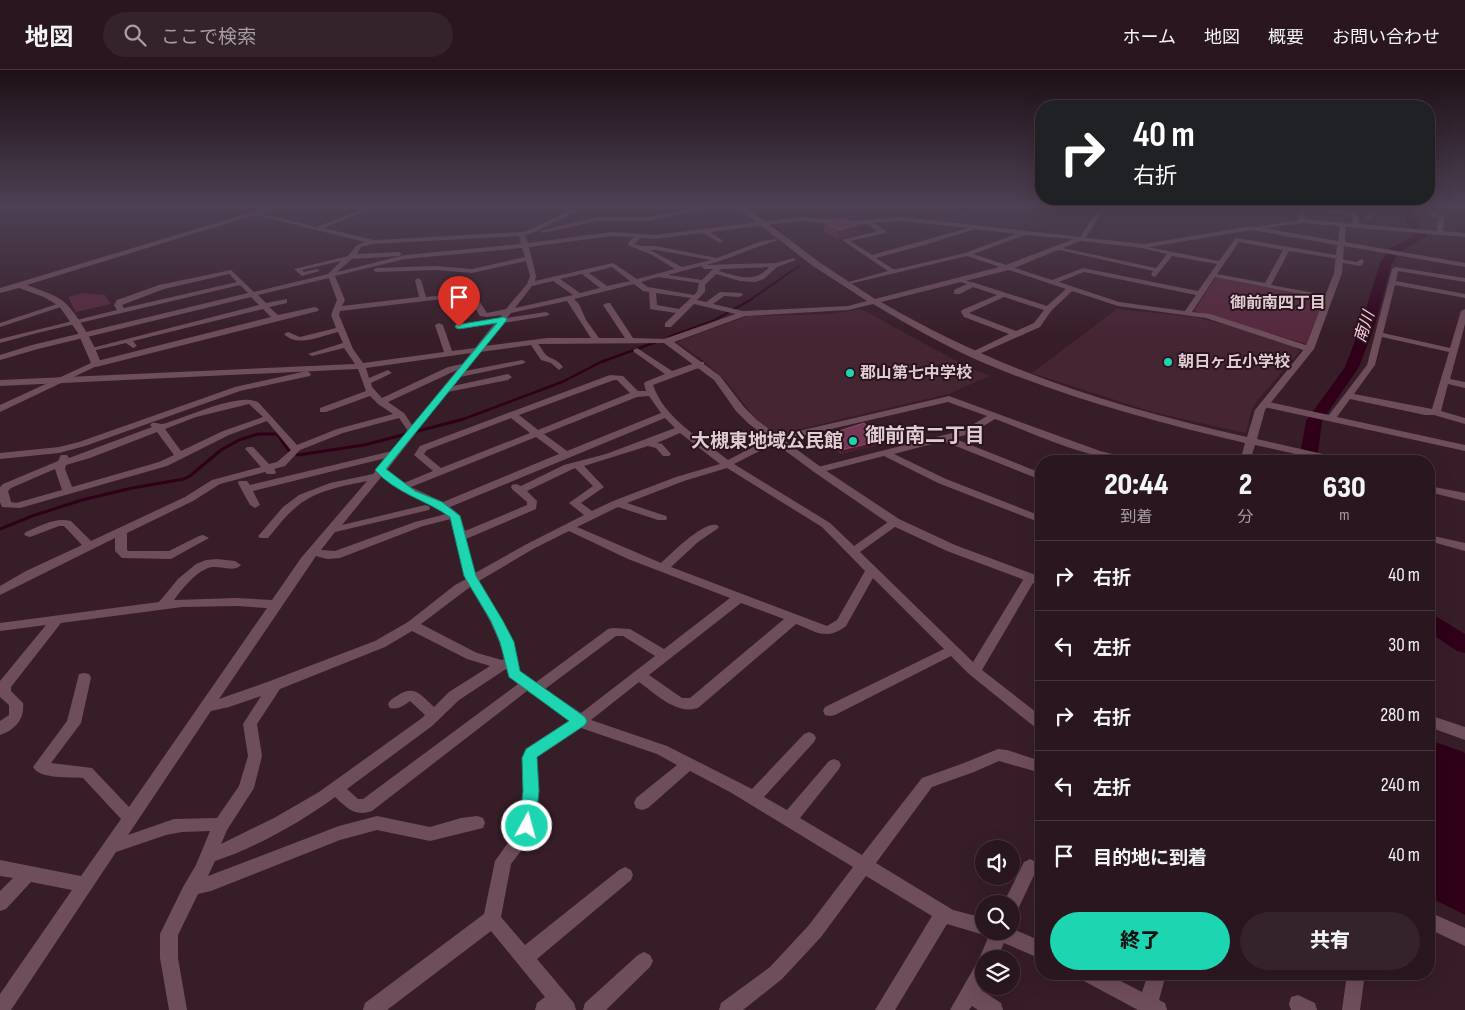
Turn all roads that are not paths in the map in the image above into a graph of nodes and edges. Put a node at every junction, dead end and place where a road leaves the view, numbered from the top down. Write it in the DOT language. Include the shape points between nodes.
graph roads {
  1 [pos="1287,248"];
  2 [pos="139,249"];
  3 [pos="357,249"];
  4 [pos="526,249"];
  5 [pos="541,249"];
  6 [pos="643,249"];
  7 [pos="659,249"];
  8 [pos="755,249"];
  9 [pos="787,249"];
  10 [pos="795,249"];
  11 [pos="859,249"];
  12 [pos="904,249"];
  13 [pos="981,249"];
  14 [pos="1152,249"];
  15 [pos="1231,249"];
  16 [pos="1291,249"];
  17 [pos="1341,249"];
  18 [pos="1371,249"];
  19 [pos="1058,250"];
  20 [pos="526,252"];
  21 [pos="967,254"];
  22 [pos="1176,254"];
  23 [pos="412,256"];
  24 [pos="488,256"];
  25 [pos="352,257"];
  26 [pos="871,257"];
  27 [pos="1340,259"];
  28 [pos="793,260"];
  29 [pos="1361,261"];
  30 [pos="1221,263"];
  31 [pos="775,265"];
  32 [pos="1465,265"];
  33 [pos="717,266"];
  34 [pos="338,267"];
  35 [pos="1006,268"];
  36 [pos="680,269"];
  37 [pos="1158,270"];
  38 [pos="897,271"];
  39 [pos="584,272"];
  40 [pos="656,275"];
  41 [pos="1213,275"];
  42 [pos="332,277"];
  43 [pos="555,279"];
  44 [pos="418,280"];
  45 [pos="960,280"];
  46 [pos="1465,280"];
  47 [pos="635,281"];
  48 [pos="704,282"];
  49 [pos="1392,282"];
  50 [pos="240,283"];
  51 [pos="851,283"];
  52 [pos="1051,283"];
  53 [pos="1147,283"];
  54 [pos="530,284"];
  55 [pos="973,284"];
  56 [pos="20,285"];
  57 [pos="1267,286"];
  58 [pos="606,289"];
  59 [pos="1070,289"];
  60 [pos="652,290"];
  61 [pos="0,291"];
  62 [pos="957,292"];
  63 [pos="253,294"];
  64 [pos="1200,294"];
  65 [pos="739,295"];
  66 [pos="1002,295"];
  67 [pos="579,296"];
  68 [pos="1465,296"];
  69 [pos="423,298"];
  70 [pos="569,298"];
  71 [pos="1328,298"];
  72 [pos="694,299"];
  73 [pos="284,301"];
  74 [pos="161,302"];
  75 [pos="871,302"];
  76 [pos="382,303"];
  77 [pos="63,305"];
  78 [pos="607,305"];
  79 [pos="707,305"];
  80 [pos="264,306"];
  81 [pos="315,309"];
  82 [pos="337,309"];
  83 [pos="1048,309"];
  84 [pos="510,310"];
  85 [pos="122,311"];
  86 [pos="1465,311"];
  87 [pos="682,312"];
  88 [pos="386,313"];
  89 [pos="1188,313"];
  90 [pos="171,314"];
  91 [pos="546,314"];
  92 [pos="744,314"];
  93 [pos="276,318"];
  94 [pos="504,319"];
  95 [pos="74,322"];
  96 [pos="668,324"];
  97 [pos="1463,324"];
  98 [pos="0,325"];
  99 [pos="439,325"];
  100 [pos="182,326"];
  101 [pos="459,327"];
  102 [pos="342,328"];
  103 [pos="288,334"];
  104 [pos="1016,334"];
  105 [pos="1379,334"];
  106 [pos="82,335"];
  107 [pos="596,339"];
  108 [pos="128,340"];
  109 [pos="193,340"];
  110 [pos="630,340"];
  111 [pos="0,341"];
  112 [pos="667,341"];
  113 [pos="533,342"];
  114 [pos="348,344"];
  115 [pos="92,349"];
  116 [pos="1309,349"];
  117 [pos="0,350"];
  118 [pos="637,350"];
  119 [pos="477,351"];
  120 [pos="1454,351"];
  121 [pos="977,353"];
  122 [pos="138,354"];
  123 [pos="312,354"];
  124 [pos="449,354"];
  125 [pos="10,355"];
  126 [pos="0,358"];
  127 [pos="522,362"];
  128 [pos="96,364"];
  129 [pos="701,364"];
  130 [pos="360,366"];
  131 [pos="465,366"];
  132 [pos="333,367"];
  133 [pos="558,368"];
  134 [pos="608,368"];
  135 [pos="388,372"];
  136 [pos="671,374"];
  137 [pos="458,375"];
  138 [pos="508,377"];
  139 [pos="618,378"];
  140 [pos="66,379"];
  141 [pos="1446,380"];
  142 [pos="366,382"];
  143 [pos="0,383"];
  144 [pos="1465,385"];
  145 [pos="445,390"];
  146 [pos="372,392"];
  147 [pos="651,393"];
  148 [pos="636,394"];
  149 [pos="1349,396"];
  150 [pos="381,402"];
  151 [pos="1264,404"];
  152 [pos="0,409"];
  153 [pos="324,410"];
  154 [pos="1435,412"];
  155 [pos="666,414"];
  156 [pos="401,415"];
  157 [pos="512,415"];
  158 [pos="994,416"];
  159 [pos="268,418"];
  160 [pos="1330,419"];
  161 [pos="150,420"];
  162 [pos="1465,421"];
  163 [pos="161,429"];
  164 [pos="681,429"];
  165 [pos="411,433"];
  166 [pos="538,434"];
  167 [pos="944,438"];
  168 [pos="776,440"];
  169 [pos="648,443"];
  170 [pos="1250,443"];
  171 [pos="67,448"];
  172 [pos="1465,448"];
  173 [pos="295,449"];
  174 [pos="250,450"];
  175 [pos="883,452"];
  176 [pos="394,453"];
  177 [pos="565,454"];
  178 [pos="666,454"];
  179 [pos="1105,455"];
  180 [pos="1247,455"];
  181 [pos="1300,455"];
  182 [pos="0,456"];
  183 [pos="180,457"];
  184 [pos="63,463"];
  185 [pos="576,464"];
  186 [pos="727,464"];
  187 [pos="269,468"];
  188 [pos="818,470"];
  189 [pos="440,472"];
  190 [pos="378,473"];
  191 [pos="1035,475"];
  192 [pos="236,477"];
  193 [pos="507,479"];
  194 [pos="279,481"];
  195 [pos="1435,483"];
  196 [pos="403,487"];
  197 [pos="248,489"];
  198 [pos="1435,490"];
  199 [pos="1465,490"];
  200 [pos="68,491"];
  201 [pos="520,491"];
  202 [pos="1465,497"];
  203 [pos="618,503"];
  204 [pos="255,505"];
  205 [pos="442,506"];
  206 [pos="425,508"];
  207 [pos="454,515"];
  208 [pos="592,516"];
  209 [pos="662,518"];
  210 [pos="1035,518"];
  211 [pos="896,522"];
  212 [pos="568,527"];
  213 [pos="713,527"];
  214 [pos="332,529"];
  215 [pos="121,530"];
  216 [pos="30,534"];
  217 [pos="264,536"];
  218 [pos="461,537"];
  219 [pos="203,538"];
  220 [pos="1435,540"];
  221 [pos="89,545"];
  222 [pos="1465,547"];
  223 [pos="313,551"];
  224 [pos="854,551"];
  225 [pos="235,565"];
  226 [pos="663,568"];
  227 [pos="872,569"];
  228 [pos="473,580"];
  229 [pos="1035,580"];
  230 [pos="1035,581"];
  231 [pos="0,591"];
  232 [pos="739,598"];
  233 [pos="274,604"];
  234 [pos="162,606"];
  235 [pos="794,619"];
  236 [pos="56,621"];
  237 [pos="412,625"];
  238 [pos="0,627"];
  239 [pos="953,650"];
  240 [pos="663,654"];
  241 [pos="506,664"];
  242 [pos="974,671"];
  243 [pos="639,675"];
  244 [pos="84,678"];
  245 [pos="275,685"];
  246 [pos="531,687"];
  247 [pos="395,704"];
  248 [pos="206,707"];
  249 [pos="830,712"];
  250 [pos="434,715"];
  251 [pos="1035,719"];
  252 [pos="580,721"];
  253 [pos="1435,723"];
  254 [pos="0,729"];
  255 [pos="1465,734"];
  256 [pos="809,738"];
  257 [pos="690,763"];
  258 [pos="834,765"];
  259 [pos="1035,765"];
  260 [pos="336,788"];
  261 [pos="753,798"];
  262 [pos="642,803"];
  263 [pos="131,816"];
  264 [pos="789,819"];
  265 [pos="477,823"];
  266 [pos="221,825"];
  267 [pos="111,846"];
  268 [pos="209,855"];
  269 [pos="864,864"];
  270 [pos="1030,867"];
  271 [pos="0,868"];
  272 [pos="28,874"];
  273 [pos="625,875"];
  274 [pos="85,885"];
  275 [pos="193,887"];
  276 [pos="1016,895"];
  277 [pos="0,903"];
  278 [pos="944,913"];
  279 [pos="492,919"];
  280 [pos="1435,923"];
  281 [pos="975,924"];
  282 [pos="1465,937"];
  283 [pos="1019,940"];
  284 [pos="1035,947"];
  285 [pos="524,958"];
  286 [pos="644,962"];
  287 [pos="1100,980"];
  288 [pos="1156,980"];
  289 [pos="1355,980"];
  290 [pos="975,982"];
  291 [pos="969,993"];
  292 [pos="556,1006"];
  293 [pos="1153,1007"];
  294 [pos="0,1010"];
  295 [pos="178,1010"];
  296 [pos="372,1010"];
  297 [pos="592,1010"];
  298 [pos="728,1010"];
  299 [pos="884,1010"];
  300 [pos="959,1010"];
  301 [pos="994,1010"];
  302 [pos="1351,1010"];
  1 -- 57 [label="street"];
  2 -- 56 [label="street"];
  3 -- 25 [label="street"];
  4 -- 20 [label="street"];
  5 -- 20 [label="street"];
  6 -- 36 [label="street"];
  7 -- 33 [label="street"];
  8 -- 33 [label="street"];
  9 -- 75 [label="street" via="809,266"];
  10 -- 75 [label="street"];
  11 -- 26 [label="street"];
  12 -- 26 [label="street"];
  13 -- 21 [label="street"];
  14 -- 22 [label="street"];
  15 -- 30 [label="street"];
  16 -- 27 [label="street"];
  17 -- 27 [label="street"];
  18 -- 32 [label="street"];
  19 -- 35 [label="street"];
  19 -- 37 [label="street"];
  20 -- 23 [label="street" via="464,250"];
  20 -- 24 [label="street"];
  20 -- 42 [label="street" via="472,271 389,269"];
  20 -- 54 [label="street" via="533,276"];
  21 -- 35 [label="street"];
  21 -- 38 [label="street"];
  22 -- 30 [label="street"];
  22 -- 37 [label="street" via="1169,255"];
  23 -- 25 [label="street"];
  23 -- 42 [label="street"];
  25 -- 34 [label="street"];
  25 -- 34 [label="street" via="297,269 302,274"];
  26 -- 38 [label="street"];
  27 -- 29 [label="street" via="1360,264"];
  27 -- 71 [label="street"];
  28 -- 31 [label="street"];
  30 -- 41 [label="street"];
  31 -- 33 [label="street"];
  31 -- 33 [label="street" via="756,281 746,281"];
  33 -- 36 [label="street"];
  33 -- 48 [label="street"];
  34 -- 42 [label="street"];
  35 -- 45 [label="street"];
  35 -- 52 [label="street"];
  36 -- 40 [label="street"];
  37 -- 53 [label="street"];
  38 -- 51 [label="street"];
  39 -- 43 [label="street"];
  39 -- 47 [label="street" via="613,265"];
  39 -- 58 [label="street"];
  40 -- 47 [label="street"];
  40 -- 48 [label="street"];
  41 -- 57 [label="street"];
  41 -- 64 [label="street"];
  42 -- 63 [label="street"];
  42 -- 82 [label="street" via="341,300"];
  43 -- 54 [label="street"];
  43 -- 67 [label="street"];
  44 -- 69 [label="street"];
  45 -- 55 [label="street"];
  45 -- 75 [label="street"];
  46 -- 49 [label="street" via="1397,268"];
  47 -- 58 [label="street"];
  47 -- 60 [label="street"];
  48 -- 72 [label="street"];
  49 -- 68 [label="street"];
  49 -- 105 [label="street"];
  50 -- 63 [label="street"];
  50 -- 74 [label="street"];
  50 -- 85 [label="street" via="231,272 162,287 120,302 118,305"];
  52 -- 53 [label="street" via="1083,270"];
  52 -- 59 [label="street"];
  53 -- 64 [label="street"];
  54 -- 84 [label="street"];
  55 -- 62 [label="street"];
  55 -- 66 [label="street"];
  56 -- 61 [label="street"];
  56 -- 77 [label="street"];
  57 -- 71 [label="street"];
  58 -- 67 [label="street"];
  59 -- 83 [label="street"];
  59 -- 89 [label="street" via="1124,306"];
  60 -- 72 [label="street"];
  60 -- 87 [label="street" via="653,307"];
  63 -- 80 [label="street"];
  63 -- 90 [label="street"];
  64 -- 89 [label="street"];
  65 -- 79 [label="street" via="724,294"];
  66 -- 83 [label="street"];
  66 -- 104 [label="street" via="965,312"];
  67 -- 70 [label="street"];
  69 -- 76 [label="street"];
  69 -- 84 [label="street" via="468,294 483,314"];
  70 -- 84 [label="street"];
  70 -- 107 [label="street"];
  71 -- 116 [label="street"];
  72 -- 79 [label="street"];
  72 -- 87 [label="street"];
  73 -- 80 [label="street"];
  74 -- 85 [label="street"];
  74 -- 90 [label="street"];
  75 -- 92 [label="street" via="831,310"];
  75 -- 170 [label="street" via="923,336 1018,380 1122,415"];
  76 -- 82 [label="street"];
  76 -- 88 [label="street"];
  77 -- 95 [label="street"];
  77 -- 98 [label="street"];
  78 -- 110 [label="street"];
  79 -- 92 [label="street"];
  80 -- 93 [label="street"];
  80 -- 100 [label="street"];
  81 -- 93 [label="street"];
  82 -- 102 [label="street" via="335,316"];
  83 -- 104 [label="street" via="1037,325"];
  84 -- 94 [label="street"];
  85 -- 95 [label="street"];
  86 -- 97 [label="street"];
  87 -- 96 [label="street"];
  89 -- 116 [label="street" via="1218,319"];
  90 -- 100 [label="street"];
  90 -- 106 [label="street"];
  91 -- 94 [label="street"];
  92 -- 112 [label="street"];
  93 -- 109 [label="street"];
  94 -- 101 [label="street"];
  94 -- 119 [label="street"];
  95 -- 106 [label="street"];
  95 -- 111 [label="street"];
  97 -- 120 [label="street"];
  99 -- 124 [label="street"];
  100 -- 108 [label="street"];
  100 -- 109 [label="street"];
  102 -- 103 [label="street" via="300,339"];
  102 -- 114 [label="street"];
  104 -- 121 [label="street"];
  105 -- 120 [label="street"];
  105 -- 149 [label="street" via="1371,365"];
  106 -- 115 [label="street"];
  106 -- 125 [label="street"];
  107 -- 110 [label="street"];
  107 -- 113 [label="street"];
  108 -- 115 [label="street"];
  108 -- 122 [label="street"];
  109 -- 122 [label="street"];
  110 -- 112 [label="street"];
  112 -- 129 [label="street"];
  113 -- 119 [label="street"];
  113 -- 133 [label="street" via="544,358 554,361"];
  114 -- 123 [label="street"];
  114 -- 130 [label="street"];
  115 -- 128 [label="street"];
  116 -- 151 [label="street"];
  117 -- 125 [label="street"];
  118 -- 136 [label="street"];
  119 -- 124 [label="street"];
  119 -- 131 [label="street"];
  120 -- 141 [label="street"];
  122 -- 128 [label="street"];
  124 -- 130 [label="street"];
  125 -- 126 [label="street"];
  127 -- 137 [label="street"];
  128 -- 140 [label="street"];
  129 -- 136 [label="street"];
  129 -- 168 [label="street" via="717,378 740,409"];
  130 -- 132 [label="street"];
  130 -- 142 [label="street"];
  131 -- 137 [label="street"];
  131 -- 150 [label="street" via="451,369"];
  132 -- 140 [label="street"];
  132 -- 161 [label="street" via="238,389"];
  134 -- 139 [label="street"];
  135 -- 142 [label="street"];
  136 -- 147 [label="street" via="649,383"];
  137 -- 145 [label="street"];
  138 -- 145 [label="street"];
  139 -- 148 [label="street"];
  139 -- 157 [label="street"];
  140 -- 143 [label="street"];
  140 -- 152 [label="street"];
  141 -- 144 [label="street"];
  141 -- 154 [label="street"];
  142 -- 146 [label="street"];
  145 -- 165 [label="street"];
  146 -- 150 [label="street"];
  146 -- 153 [label="street"];
  147 -- 148 [label="street"];
  147 -- 155 [label="street"];
  148 -- 166 [label="street"];
  149 -- 154 [label="street"];
  149 -- 160 [label="street"];
  150 -- 156 [label="street"];
  151 -- 160 [label="street"];
  151 -- 170 [label="street"];
  154 -- 162 [label="street"];
  155 -- 164 [label="street"];
  155 -- 177 [label="street"];
  156 -- 165 [label="street"];
  156 -- 173 [label="street" via="340,431"];
  157 -- 166 [label="street"];
  157 -- 189 [label="street" via="423,448 419,455"];
  158 -- 167 [label="street" via="971,431"];
  158 -- 168 [label="street" via="947,399"];
  158 -- 179 [label="street"];
  159 -- 163 [label="street" via="252,402 245,402 198,414"];
  159 -- 173 [label="street"];
  159 -- 183 [label="street" via="233,430"];
  160 -- 172 [label="street"];
  161 -- 163 [label="street"];
  161 -- 171 [label="street"];
  163 -- 183 [label="street"];
  163 -- 184 [label="street"];
  164 -- 169 [label="street"];
  164 -- 186 [label="street"];
  165 -- 176 [label="street"];
  166 -- 177 [label="street"];
  166 -- 189 [label="street"];
  167 -- 175 [label="street"];
  167 -- 191 [label="street"];
  168 -- 186 [label="street"];
  168 -- 188 [label="street"];
  169 -- 178 [label="street" via="659,446"];
  169 -- 185 [label="street"];
  170 -- 180 [label="street"];
  170 -- 181 [label="street"];
  171 -- 182 [label="street"];
  171 -- 184 [label="street"];
  173 -- 187 [label="street" via="284,462"];
  174 -- 187 [label="street"];
  175 -- 188 [label="street"];
  175 -- 210 [label="street" via="942,481"];
  176 -- 190 [label="street"];
  176 -- 194 [label="street"];
  177 -- 193 [label="street"];
  183 -- 200 [label="street"];
  184 -- 200 [label="street" via="60,469"];
  184 -- 200 [label="street" via="9,484 3,492 8,506"];
  185 -- 201 [label="street"];
  185 -- 208 [label="street" via="599,486 574,503"];
  186 -- 203 [label="street" via="680,478"];
  186 -- 224 [label="street" via="826,525"];
  187 -- 192 [label="street"];
  187 -- 194 [label="street"];
  188 -- 211 [label="street"];
  189 -- 196 [label="street"];
  190 -- 196 [label="street"];
  190 -- 214 [label="street"];
  190 -- 217 [label="street" via="302,497"];
  192 -- 197 [label="street"];
  192 -- 215 [label="street" via="213,483 189,499"];
  193 -- 201 [label="street"];
  193 -- 205 [label="street"];
  194 -- 197 [label="street"];
  195 -- 199 [label="street"];
  196 -- 205 [label="street"];
  197 -- 204 [label="street"];
  198 -- 202 [label="street"];
  201 -- 218 [label="street" via="533,502 532,507"];
  203 -- 208 [label="street"];
  203 -- 209 [label="street"];
  205 -- 207 [label="street"];
  206 -- 214 [label="street"];
  207 -- 218 [label="street"];
  207 -- 223 [label="street" via="419,524 336,556"];
  208 -- 212 [label="street"];
  211 -- 224 [label="street"];
  211 -- 229 [label="street" via="951,548"];
  212 -- 226 [label="street"];
  212 -- 228 [label="street"];
  213 -- 226 [label="street"];
  214 -- 223 [label="street"];
  215 -- 219 [label="street" via="121,551 126,555 170,555"];
  215 -- 221 [label="street"];
  216 -- 221 [label="street" via="57,523 67,523"];
  218 -- 228 [label="street"];
  220 -- 222 [label="street"];
  221 -- 231 [label="street"];
  223 -- 233 [label="street"];
  224 -- 227 [label="street"];
  225 -- 234 [label="street" via="202,565"];
  226 -- 232 [label="street"];
  227 -- 235 [label="street" via="847,614 835,628 827,631"];
  227 -- 239 [label="street"];
  228 -- 237 [label="street"];
  228 -- 241 [label="street" via="503,634"];
  230 -- 242 [label="street"];
  232 -- 235 [label="street"];
  232 -- 240 [label="street"];
  233 -- 234 [label="street" via="238,602"];
  233 -- 248 [label="street"];
  234 -- 236 [label="street"];
  235 -- 243 [label="street" via="693,704 679,703"];
  236 -- 238 [label="street"];
  236 -- 254 [label="street" via="4,686 4,693 16,703 18,712"];
  237 -- 241 [label="street" via="472,656"];
  237 -- 245 [label="street" via="380,644"];
  239 -- 242 [label="street"];
  239 -- 249 [label="street"];
  240 -- 243 [label="street"];
  240 -- 246 [label="street" via="625,632 613,632"];
  241 -- 246 [label="street"];
  241 -- 250 [label="street" via="454,696"];
  242 -- 251 [label="street"];
  243 -- 252 [label="street"];
  244 -- 263 [label="street" via="74,723 40,767 87,772 124,813"];
  245 -- 248 [label="street"];
  245 -- 266 [label="street" via="250,724 255,756 246,788"];
  246 -- 252 [label="street"];
  246 -- 260 [label="street" via="366,806 355,806"];
  247 -- 250 [label="street" via="408,695 413,696"];
  248 -- 263 [label="street"];
  250 -- 260 [label="street"];
  252 -- 257 [label="street"];
  252 -- 279 [label="street" via="531,754 529,821 521,838 503,861"];
  253 -- 255 [label="street"];
  256 -- 261 [label="street"];
  257 -- 261 [label="street"];
  257 -- 262 [label="street"];
  258 -- 264 [label="street"];
  259 -- 269 [label="street" via="998,755 927,782"];
  260 -- 268 [label="street" via="280,824 229,849"];
  261 -- 264 [label="street"];
  263 -- 267 [label="street"];
  264 -- 269 [label="street"];
  265 -- 275 [label="street" via="461,824 430,834 377,824 339,833"];
  266 -- 267 [label="street" via="163,828 127,844"];
  266 -- 268 [label="street"];
  267 -- 274 [label="street"];
  268 -- 275 [label="street"];
  269 -- 278 [label="street"];
  269 -- 298 [label="street" via="815,930 776,973"];
  270 -- 276 [label="street"];
  271 -- 272 [label="street"];
  272 -- 274 [label="street"];
  272 -- 277 [label="street"];
  273 -- 285 [label="street"];
  274 -- 294 [label="street"];
  275 -- 295 [label="street" via="169,934"];
  278 -- 281 [label="street"];
  278 -- 299 [label="street"];
  279 -- 285 [label="street"];
  279 -- 296 [label="street"];
  280 -- 282 [label="street"];
  283 -- 284 [label="street"];
  285 -- 292 [label="street"];
  286 -- 297 [label="street"];
  287 -- 293 [label="street"];
  288 -- 293 [label="street"];
  289 -- 302 [label="street"];
  290 -- 291 [label="street"];
  291 -- 300 [label="street"];
  291 -- 301 [label="street"];
}
